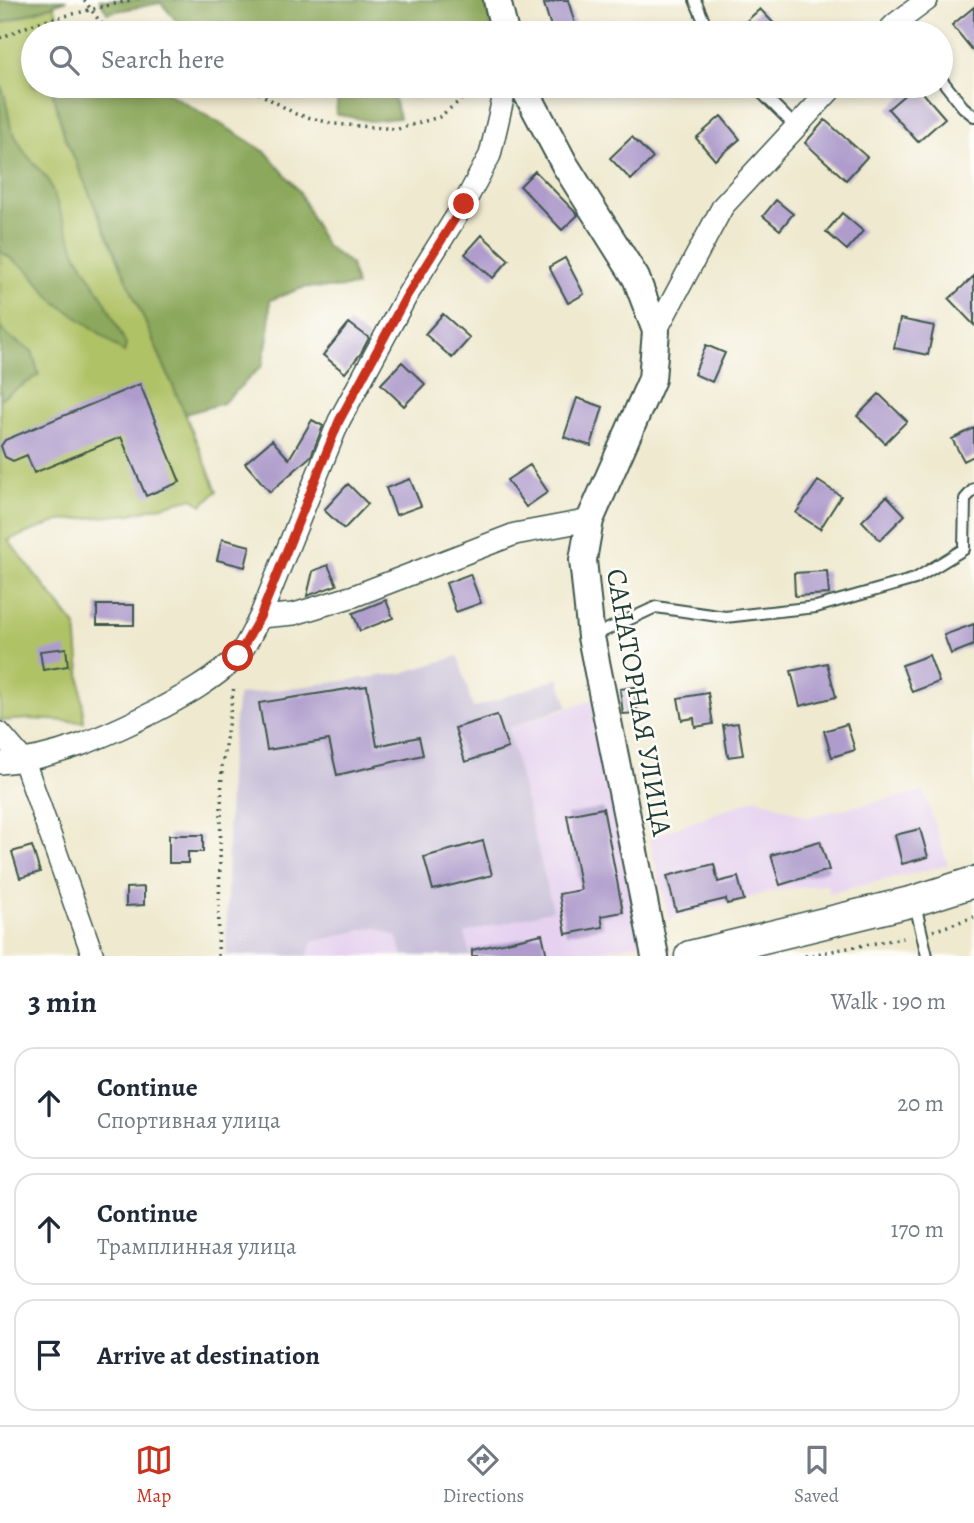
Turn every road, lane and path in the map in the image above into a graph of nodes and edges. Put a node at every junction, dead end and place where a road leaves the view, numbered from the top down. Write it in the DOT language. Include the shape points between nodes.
graph roads {
  1 [pos="85,0"];
  2 [pos="131,0"];
  3 [pos="497,0"];
  4 [pos="695,0"];
  5 [pos="921,2"];
  6 [pos="90,10"];
  7 [pos="44,21"];
  8 [pos="99,21"];
  9 [pos="502,21"];
  10 [pos="704,21"];
  11 [pos="903,21"];
  12 [pos="21,29"];
  13 [pos="0,38"];
  14 [pos="953,94"];
  15 [pos="267,98"];
  16 [pos="464,98"];
  17 [pos="503,98"];
  18 [pos="529,98"];
  19 [pos="767,98"];
  20 [pos="823,98"];
  21 [pos="974,116"];
  22 [pos="796,127"];
  23 [pos="656,331"];
  24 [pos="974,489"];
  25 [pos="590,520"];
  26 [pos="969,548"];
  27 [pos="260,617"];
  28 [pos="591,637"];
  29 [pos="238,656"];
  30 [pos="0,733"];
  31 [pos="24,761"];
  32 [pos="0,763"];
  33 [pos="974,882"];
  34 [pos="914,901"];
  35 [pos="974,917"];
  36 [pos="922,935"];
  37 [pos="93,956"];
  38 [pos="218,956"];
  39 [pos="655,956"];
  40 [pos="690,956"];
  41 [pos="805,956"];
  42 [pos="927,956"];
  1 -- 6 [label="path"];
  2 -- 6 [label="path"];
  3 -- 9 [label="street"];
  4 -- 10 [label="lane"];
  5 -- 11 [label="street"];
  6 -- 7 [label="path"];
  6 -- 8 [label="path"];
  12 -- 13 [label="path"];
  14 -- 21 [label="lane"];
  15 -- 16 [label="path" via="296,114 334,124 398,129 439,117"];
  17 -- 27 [label="street" via="490,155 339,421"];
  18 -- 23 [label="street, САНАТОРНАЯ УЛИЦА" via="565,166 636,278"];
  19 -- 22 [label="lane"];
  20 -- 22 [label="street"];
  22 -- 23 [label="street" via="723,206"];
  23 -- 25 [label="street, САНАТОРНАЯ УЛИЦА" via="652,379"];
  24 -- 26 [label="lane" via="965,499"];
  25 -- 27 [label="street" via="515,534 354,596 295,614"];
  25 -- 28 [label="street, САНАТОРНАЯ УЛИЦА" via="583,561"];
  26 -- 28 [label="lane" via="915,579 816,607 725,617 656,607"];
  27 -- 29 [label="street"];
  28 -- 39 [label="street, САНАТОРНАЯ УЛИЦА"];
  29 -- 31 [label="street" via="196,690 121,729"];
  29 -- 38 [label="path" via="222,765"];
  30 -- 31 [label="street"];
  31 -- 32 [label="street"];
  31 -- 37 [label="street"];
  33 -- 34 [label="main road"];
  34 -- 36 [label="lane"];
  34 -- 40 [label="main road"];
  35 -- 36 [label="path"];
  36 -- 41 [label="path"];
  36 -- 42 [label="lane"];
}
